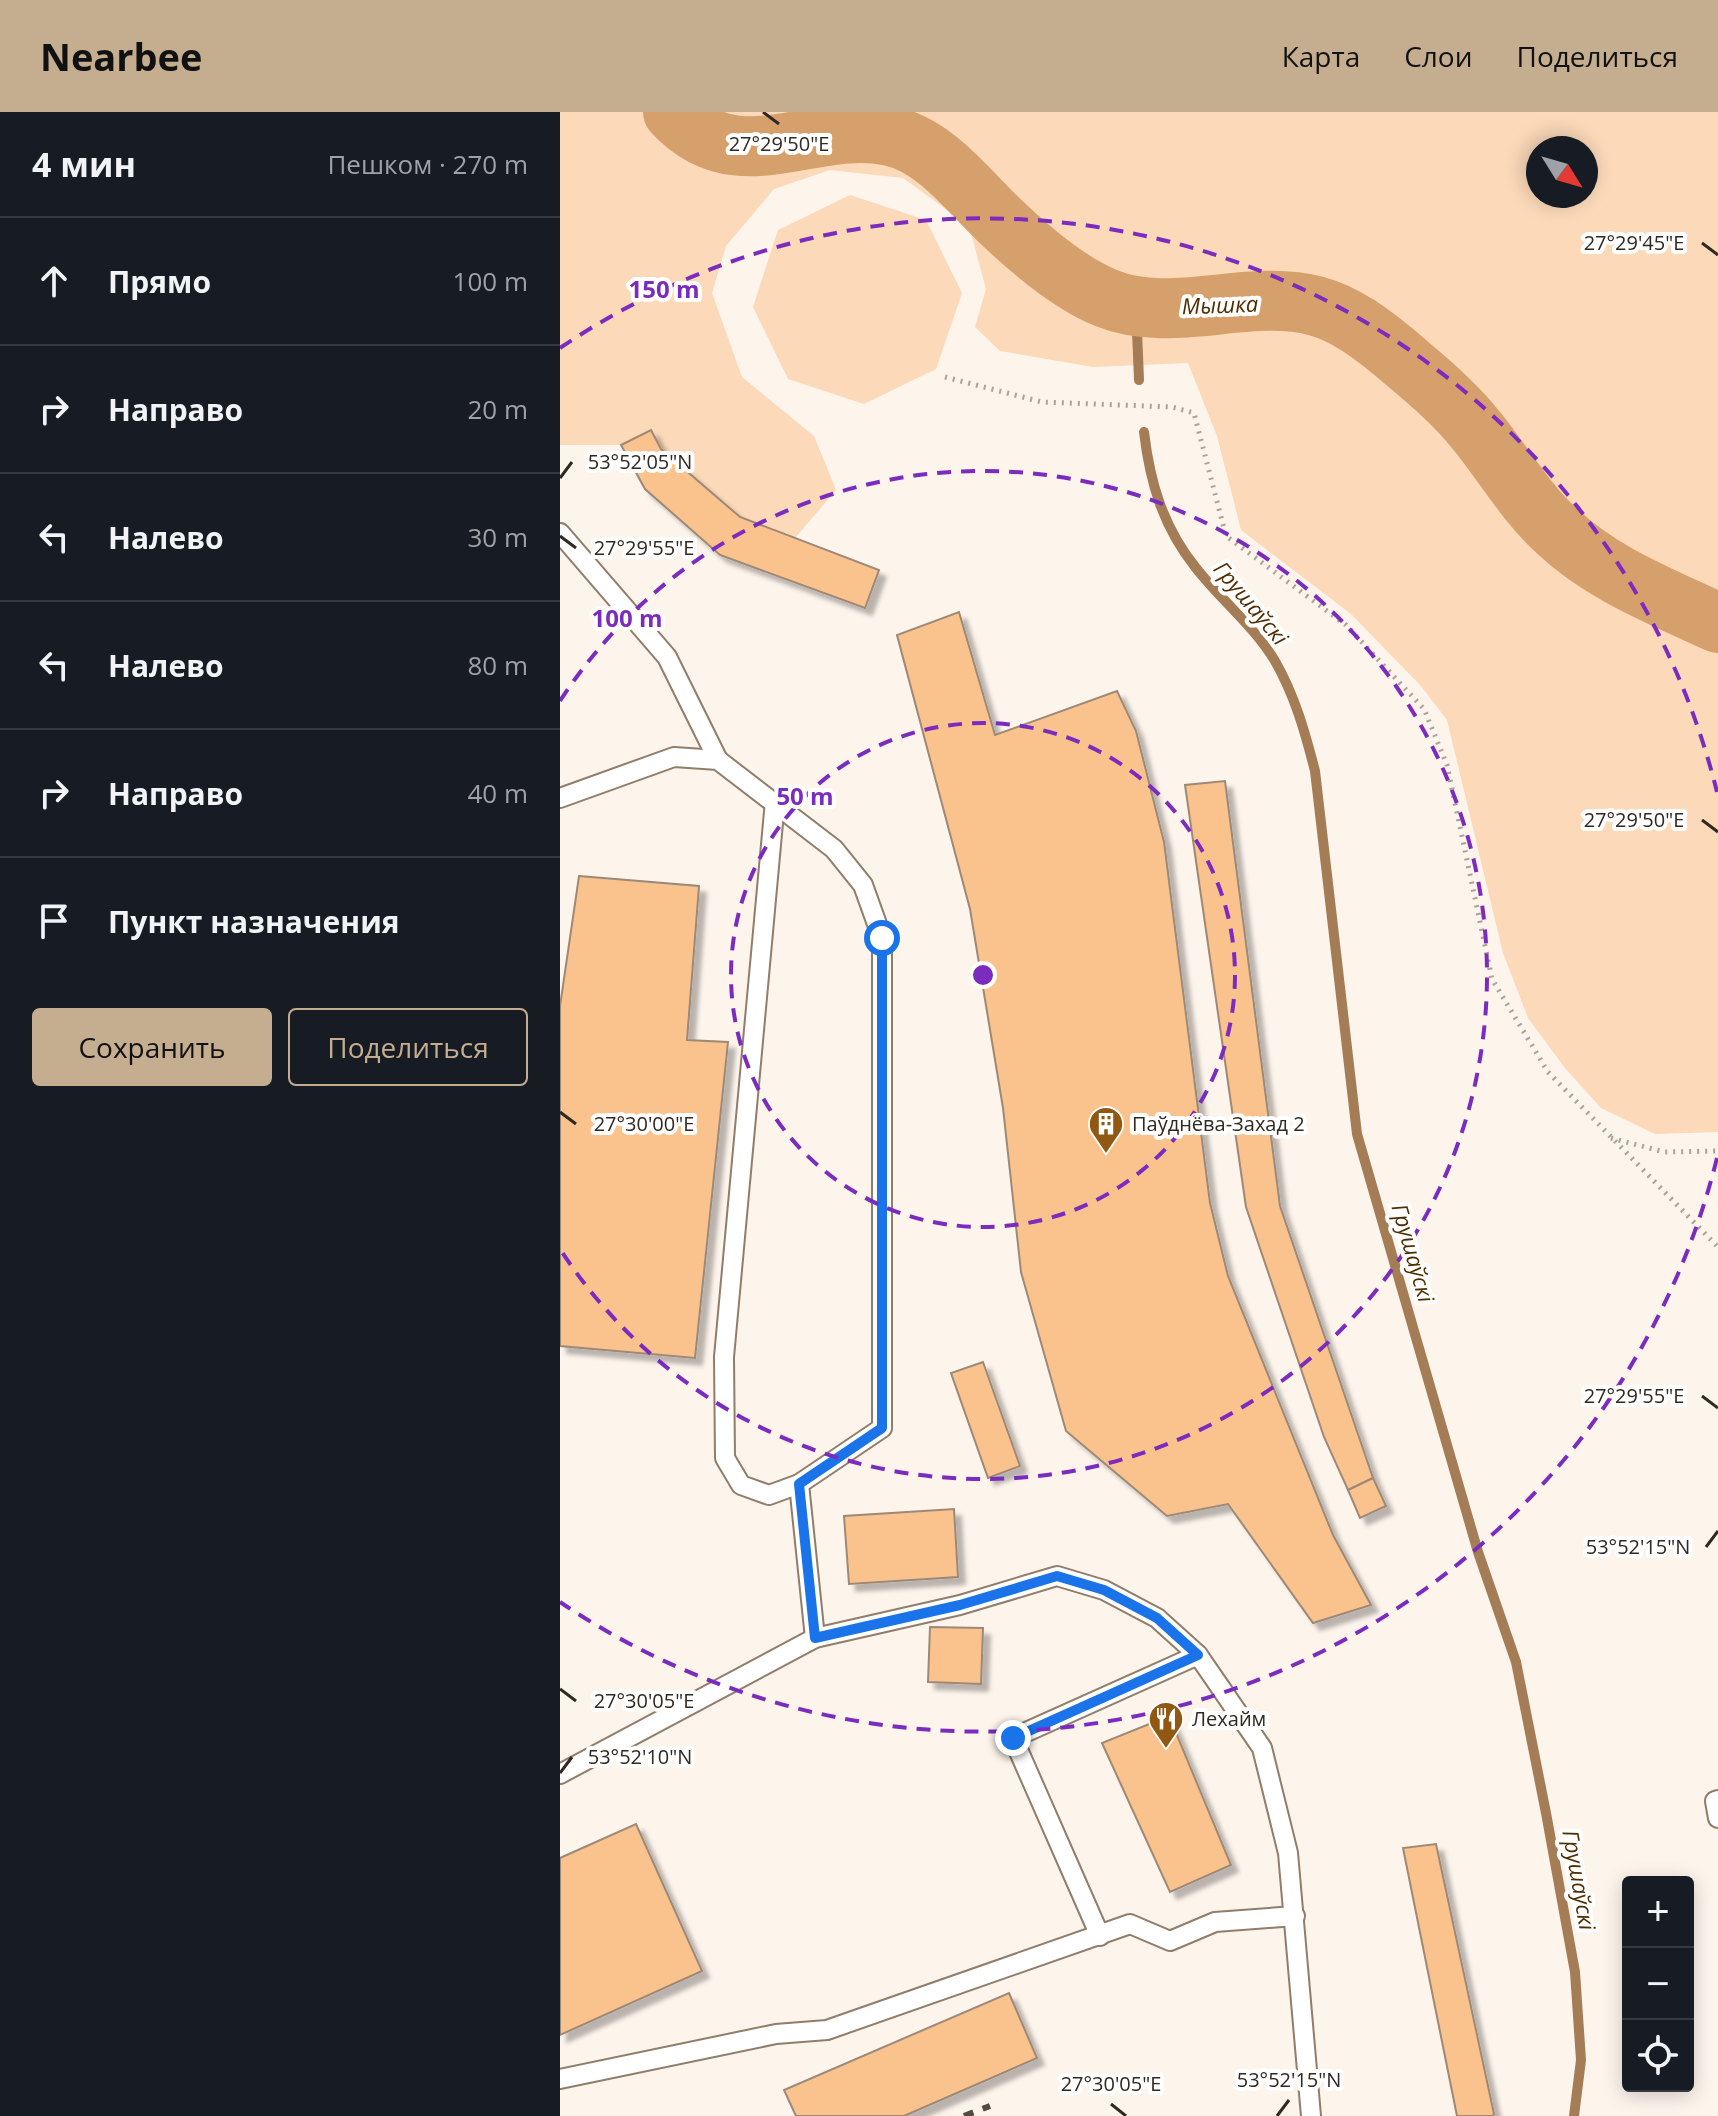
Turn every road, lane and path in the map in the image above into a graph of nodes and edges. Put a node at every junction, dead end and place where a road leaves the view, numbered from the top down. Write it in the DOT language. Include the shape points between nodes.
graph roads {
  1 [pos="945,377"];
  2 [pos="560,533"];
  3 [pos="718,760"];
  4 [pos="560,798"];
  5 [pos="775,801"];
  6 [pos="1610,1138"];
  7 [pos="1718,1151"];
  8 [pos="1718,1247"];
  9 [pos="799,1484"];
  10 [pos="815,1638"];
  11 [pos="1198,1655"];
  12 [pos="560,1774"];
  13 [pos="1718,1800"];
  14 [pos="1718,1818"];
  15 [pos="1295,1916"];
  16 [pos="1100,1936"];
  17 [pos="560,2079"];
  18 [pos="1311,2116"];
  1 -- 6 [label="path" via="1042,402 1172,407 1194,413 1226,536 1346,625 1424,709 1447,765 1492,979 1548,1072"];
  2 -- 3 [label="lane" via="667,657"];
  3 -- 4 [label="lane" via="674,757"];
  3 -- 5 [label="lane"];
  5 -- 9 [label="lane" via="724,1357 725,1458 741,1485 769,1495"];
  5 -- 9 [label="lane" via="834,849 863,885 882,938 882,1428"];
  6 -- 7 [label="path" via="1664,1152"];
  6 -- 8 [label="path"];
  9 -- 10 [label="lane"];
  10 -- 11 [label="lane" via="960,1605 1057,1576 1104,1590 1157,1618"];
  10 -- 12 [label="lane"];
  11 -- 15 [label="lane" via="1262,1748 1288,1853"];
  11 -- 16 [label="lane" via="1013,1738"];
  13 -- 14 [label="lane"];
  15 -- 16 [label="lane" via="1215,1922 1170,1941 1130,1924"];
  15 -- 18 [label="lane"];
  16 -- 17 [label="lane" via="827,2030 776,2034"];
}
